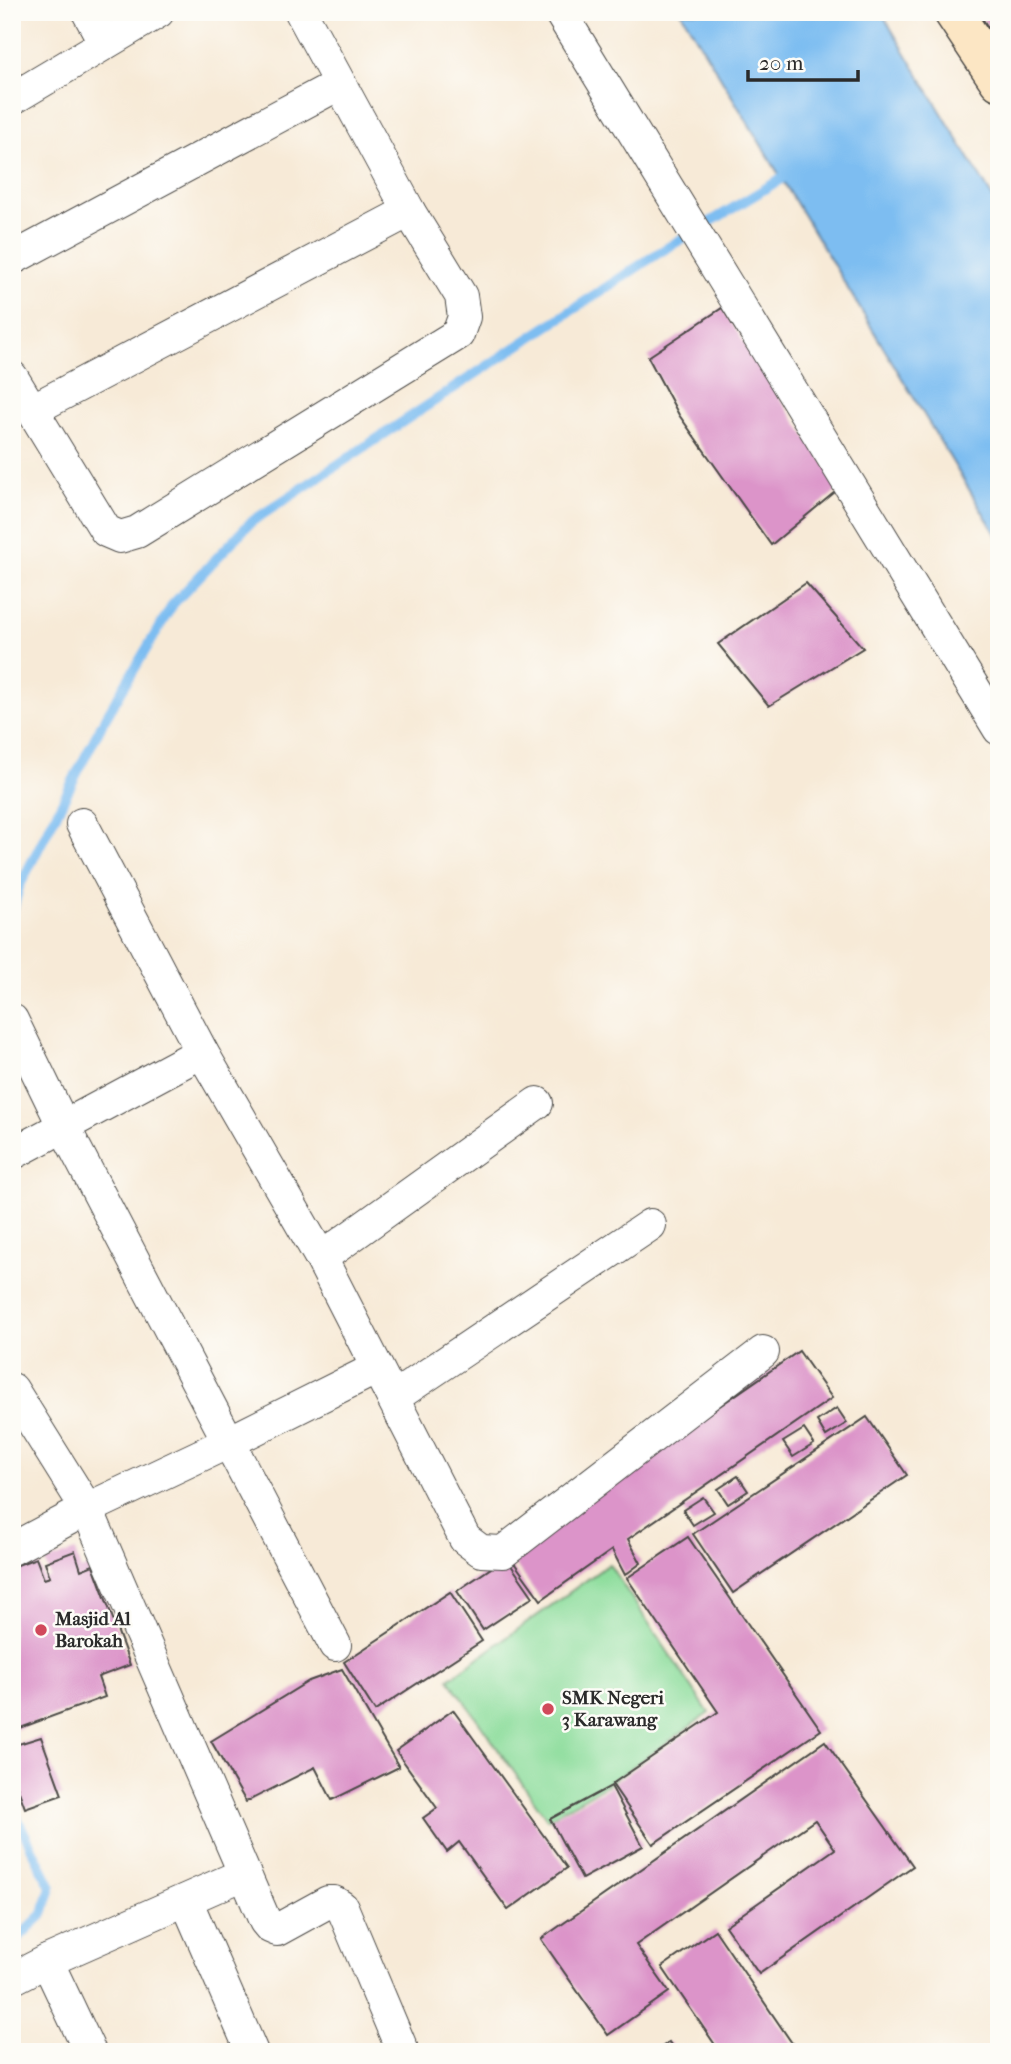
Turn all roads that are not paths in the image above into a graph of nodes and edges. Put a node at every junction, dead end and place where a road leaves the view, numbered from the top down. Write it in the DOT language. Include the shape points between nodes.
graph roads {
  1 [pos="88,12"];
  2 [pos="158,12"];
  3 [pos="301,12"];
  4 [pos="560,12"];
  5 [pos="953,12"];
  6 [pos="105,43"];
  7 [pos="999,82"];
  8 [pos="339,84"];
  9 [pos="12,99"];
  10 [pos="409,211"];
  11 [pos="12,259"];
  12 [pos="12,377"];
  13 [pos="32,410"];
  14 [pos="999,729"];
  15 [pos="82,824"];
  16 [pos="12,1020"];
  17 [pos="202,1052"];
  18 [pos="537,1103"];
  19 [pos="64,1127"];
  20 [pos="12,1154"];
  21 [pos="650,1225"];
  22 [pos="321,1258"];
  23 [pos="763,1352"];
  24 [pos="377,1368"];
  25 [pos="12,1389"];
  26 [pos="393,1398"];
  27 [pos="229,1442"];
  28 [pos="87,1509"];
  29 [pos="12,1549"];
  30 [pos="335,1646"];
  31 [pos="244,1874"];
  32 [pos="186,1900"];
  33 [pos="47,1961"];
  34 [pos="12,1979"];
  35 [pos="90,2052"];
  36 [pos="252,2052"];
  37 [pos="403,2052"];
  1 -- 6 [label="street"];
  2 -- 6 [label="street"];
  3 -- 8 [label="street"];
  4 -- 14 [label="street"];
  5 -- 7 [label="street"];
  6 -- 9 [label="street"];
  8 -- 10 [label="street"];
  8 -- 11 [label="street"];
  10 -- 13 [label="street"];
  10 -- 13 [label="street" via="461,296 464,317 458,334 137,532 120,537 106,531"];
  12 -- 13 [label="street"];
  15 -- 17 [label="street"];
  16 -- 19 [label="street"];
  17 -- 19 [label="street"];
  17 -- 22 [label="street"];
  18 -- 22 [label="street"];
  19 -- 20 [label="street"];
  19 -- 27 [label="street"];
  21 -- 26 [label="street"];
  22 -- 24 [label="street"];
  23 -- 26 [label="street" via="503,1552 481,1551 466,1539"];
  24 -- 26 [label="street"];
  24 -- 27 [label="street"];
  25 -- 28 [label="street"];
  27 -- 28 [label="street"];
  27 -- 30 [label="street"];
  28 -- 29 [label="street"];
  28 -- 31 [label="street"];
  31 -- 32 [label="street"];
  31 -- 37 [label="street" via="265,1922 277,1930 328,1902 342,1907"];
  32 -- 33 [label="street"];
  32 -- 36 [label="street"];
  33 -- 34 [label="street"];
  33 -- 35 [label="street"];
}
